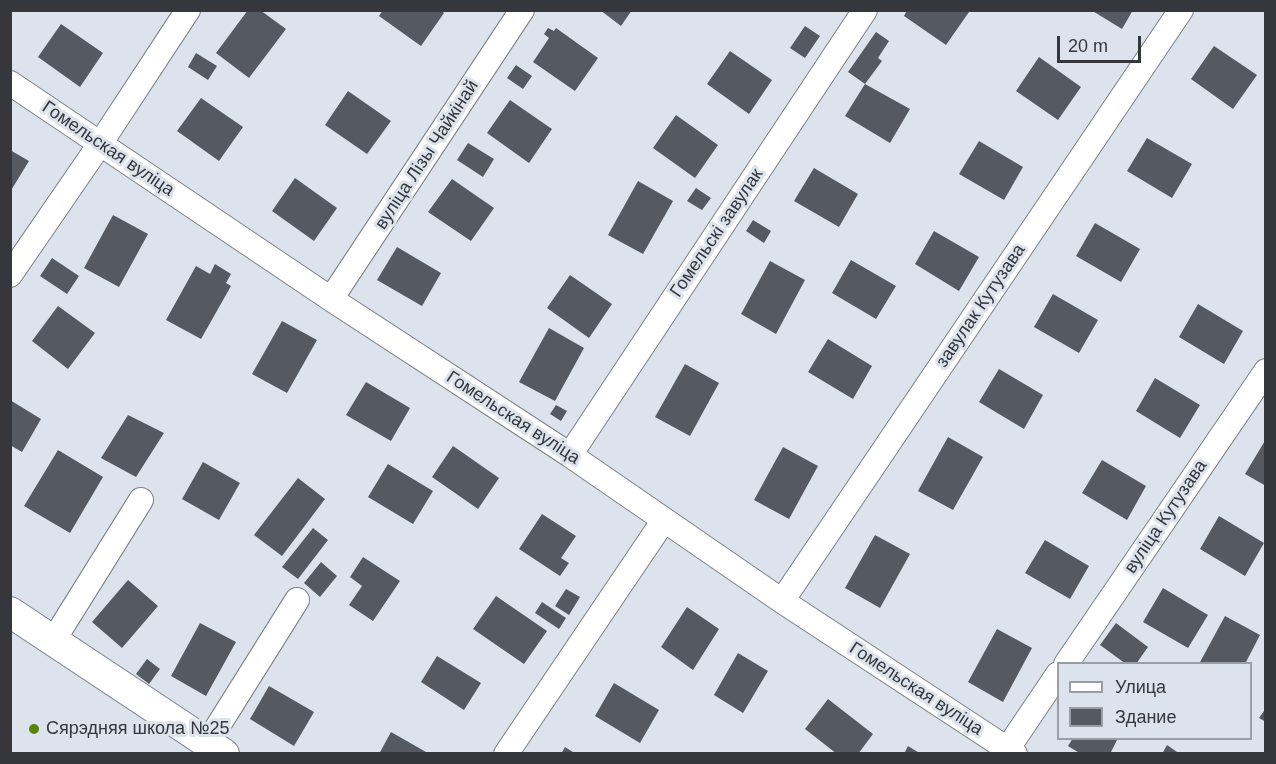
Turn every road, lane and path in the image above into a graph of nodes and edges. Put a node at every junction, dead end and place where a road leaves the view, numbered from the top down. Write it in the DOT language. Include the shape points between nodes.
graph roads {
  1 [pos="188,10"];
  2 [pos="522,10"];
  3 [pos="865,10"];
  4 [pos="1181,10"];
  5 [pos="10,83"];
  6 [pos="100,144"];
  7 [pos="10,275"];
  8 [pos="331,299"];
  9 [pos="1266,371"];
  10 [pos="570,455"];
  11 [pos="141,500"];
  12 [pos="664,520"];
  13 [pos="297,600"];
  14 [pos="782,601"];
  15 [pos="10,612"];
  16 [pos="53,641"];
  17 [pos="1067,662"];
  18 [pos="1057,677"];
  19 [pos="216,748"];
  20 [pos="1009,752"];
  21 [pos="506,753"];
  1 -- 6 [label="street"];
  2 -- 8 [label="street, вуліца Лізы Чайкінай"];
  3 -- 10 [label="street, Гомельскі завулак"];
  4 -- 14 [label="street, завулак Кутузава"];
  5 -- 6 [label="street, Гомельская вуліца"];
  6 -- 7 [label="street"];
  6 -- 8 [label="street, Гомельская вуліца"];
  8 -- 10 [label="street, Гомельская вуліца"];
  9 -- 17 [label="street, вуліца Кутузава"];
  10 -- 12 [label="street, Гомельская вуліца"];
  11 -- 16 [label="street"];
  12 -- 14 [label="street, Гомельская вуліца"];
  12 -- 21 [label="street"];
  13 -- 19 [label="street"];
  14 -- 20 [label="street, Гомельская вуліца"];
  15 -- 16 [label="street"];
  16 -- 19 [label="street"];
  18 -- 20 [label="street"];
}
